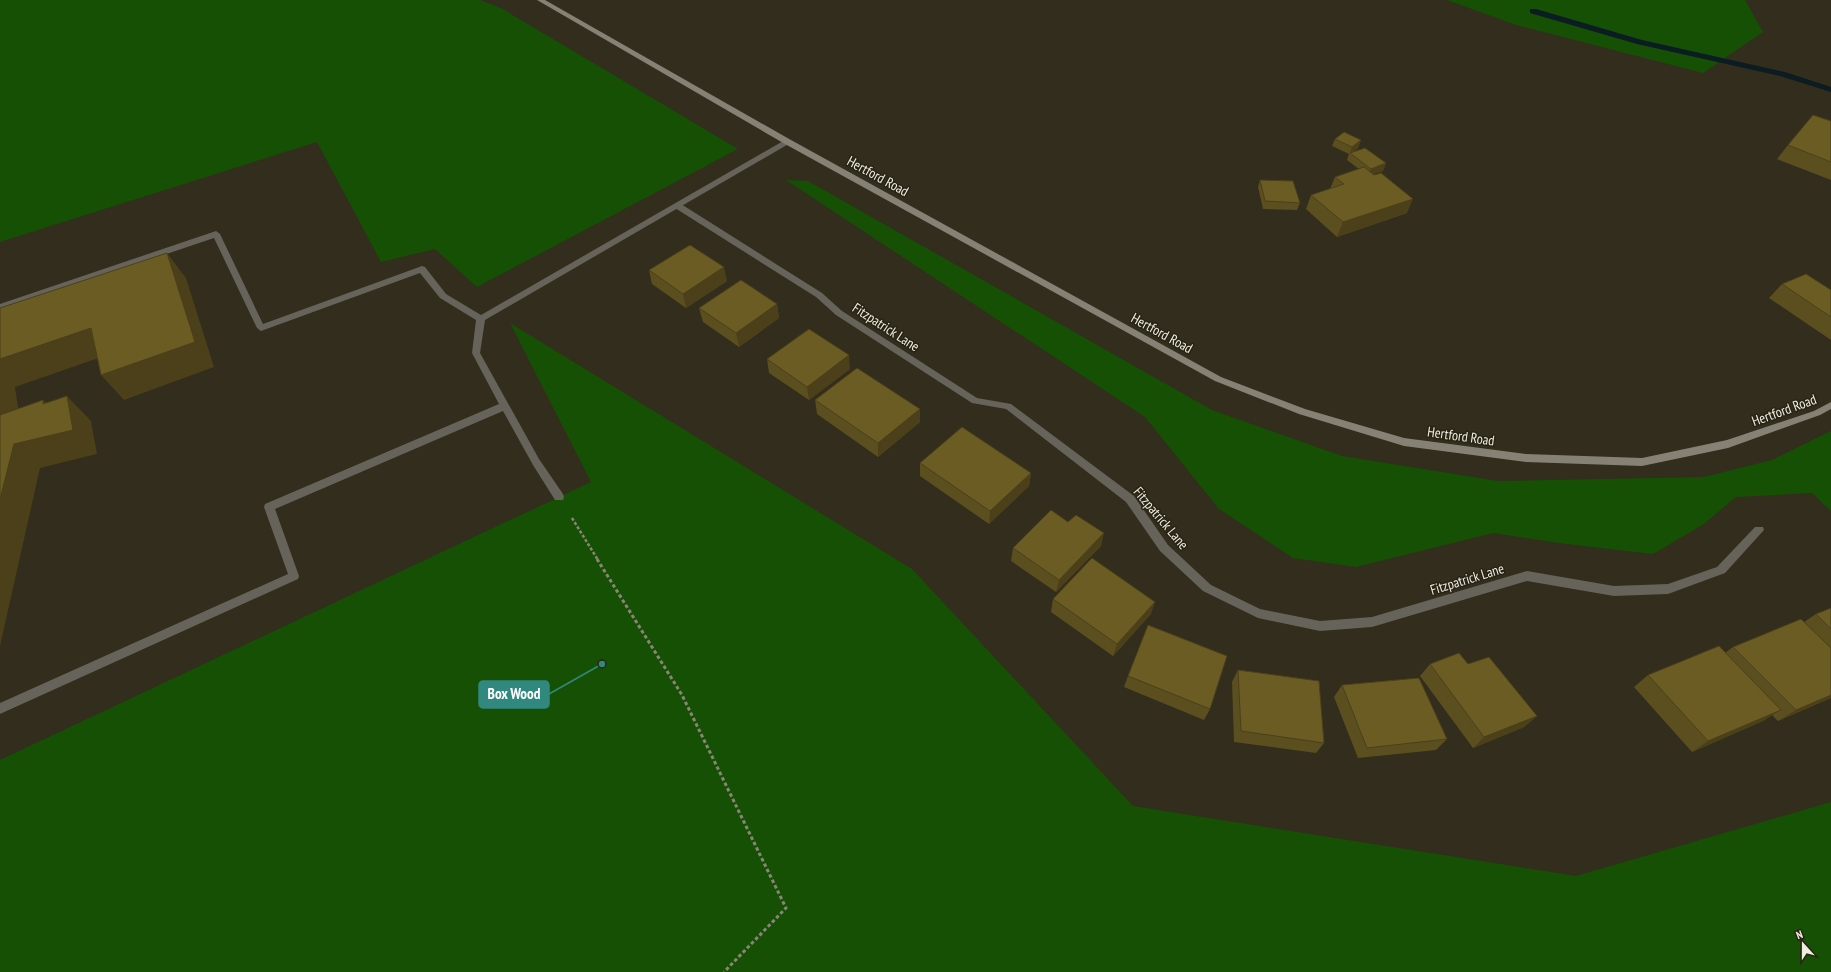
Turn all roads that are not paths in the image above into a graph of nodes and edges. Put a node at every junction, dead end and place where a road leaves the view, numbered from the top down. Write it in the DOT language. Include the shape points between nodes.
graph roads {
  1 [pos="540,0"];
  2 [pos="788,142"];
  3 [pos="678,206"];
  4 [pos="0,307"];
  5 [pos="481,319"];
  6 [pos="505,406"];
  7 [pos="1831,406"];
  8 [pos="559,497"];
  9 [pos="1759,530"];
  10 [pos="0,710"];
  1 -- 2 [label="main road, Hertford Road"];
  2 -- 3 [label="street"];
  2 -- 7 [label="main road, Hertford Road" via="1218,379 1302,412 1404,442 1526,458 1642,462 1728,444"];
  3 -- 5 [label="street"];
  3 -- 9 [label="street, Fitzpatrick Lane" via="819,295 839,313 975,401 1008,406 1130,499 1164,548 1207,588 1258,613 1320,626 1372,622 1528,576 1614,591 1668,589 1722,570"];
  4 -- 5 [label="street" via="216,234 261,328 422,269 444,296"];
  5 -- 6 [label="street" via="476,353"];
  6 -- 8 [label="street"];
  6 -- 10 [label="street" via="269,507 294,576"];
}
